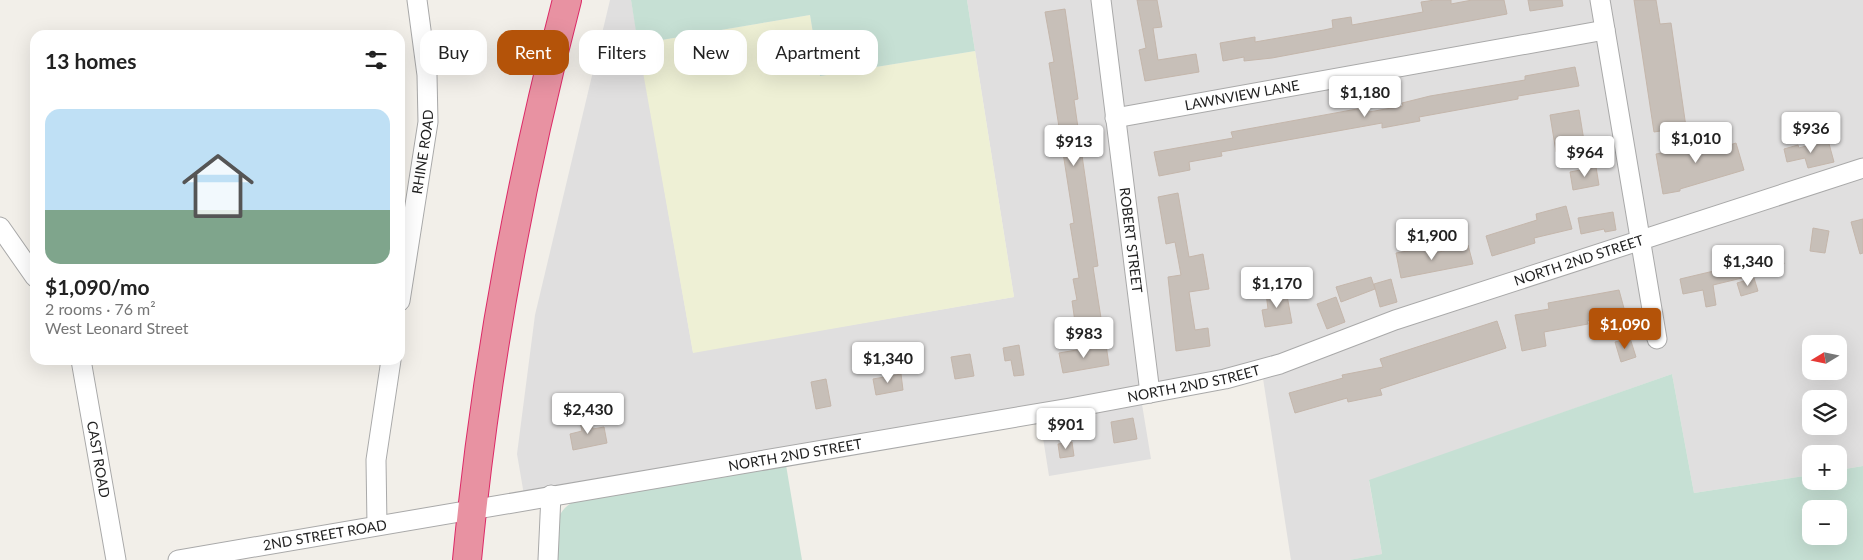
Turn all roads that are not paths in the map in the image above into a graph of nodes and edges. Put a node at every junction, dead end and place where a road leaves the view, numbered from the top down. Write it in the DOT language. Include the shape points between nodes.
graph roads {
  1 [pos="417,0"];
  2 [pos="567,0"];
  3 [pos="1101,0"];
  4 [pos="1600,0"];
  5 [pos="1604,30"];
  6 [pos="1114,118"];
  7 [pos="1863,168"];
  8 [pos="0,228"];
  9 [pos="1641,242"];
  10 [pos="405,269"];
  11 [pos="30,270"];
  12 [pos="1657,339"];
  13 [pos="82,365"];
  14 [pos="389,365"];
  15 [pos="1150,393"];
  16 [pos="551,495"];
  17 [pos="472,510"];
  18 [pos="377,525"];
  19 [pos="116,560"];
  20 [pos="178,560"];
  21 [pos="466,560"];
  22 [pos="548,560"];
  1 -- 10 [label="street, RHINE ROAD" via="427,74 428,122"];
  2 -- 17 [label="highway" via="545,86 507,269"];
  3 -- 6 [label="street, ROBERT STREET"];
  4 -- 5 [label="street"];
  5 -- 6 [label="street, LAWNVIEW LANE"];
  5 -- 9 [label="street"];
  6 -- 15 [label="street, ROBERT STREET"];
  7 -- 9 [label="street, NORTH 2ND STREET"];
  8 -- 11 [label="street"];
  9 -- 12 [label="street"];
  9 -- 15 [label="street, NORTH 2ND STREET" via="1395,320 1280,364"];
  13 -- 19 [label="street, CAST ROAD"];
  14 -- 18 [label="street" via="376,460"];
  15 -- 16 [label="street, NORTH 2ND STREET"];
  16 -- 17 [label="street, NORTH 2ND STREET"];
  16 -- 22 [label="street"];
  17 -- 18 [label="street, 2ND STREET ROAD"];
  17 -- 21 [label="highway"];
  18 -- 20 [label="street, 2ND STREET ROAD"];
}
